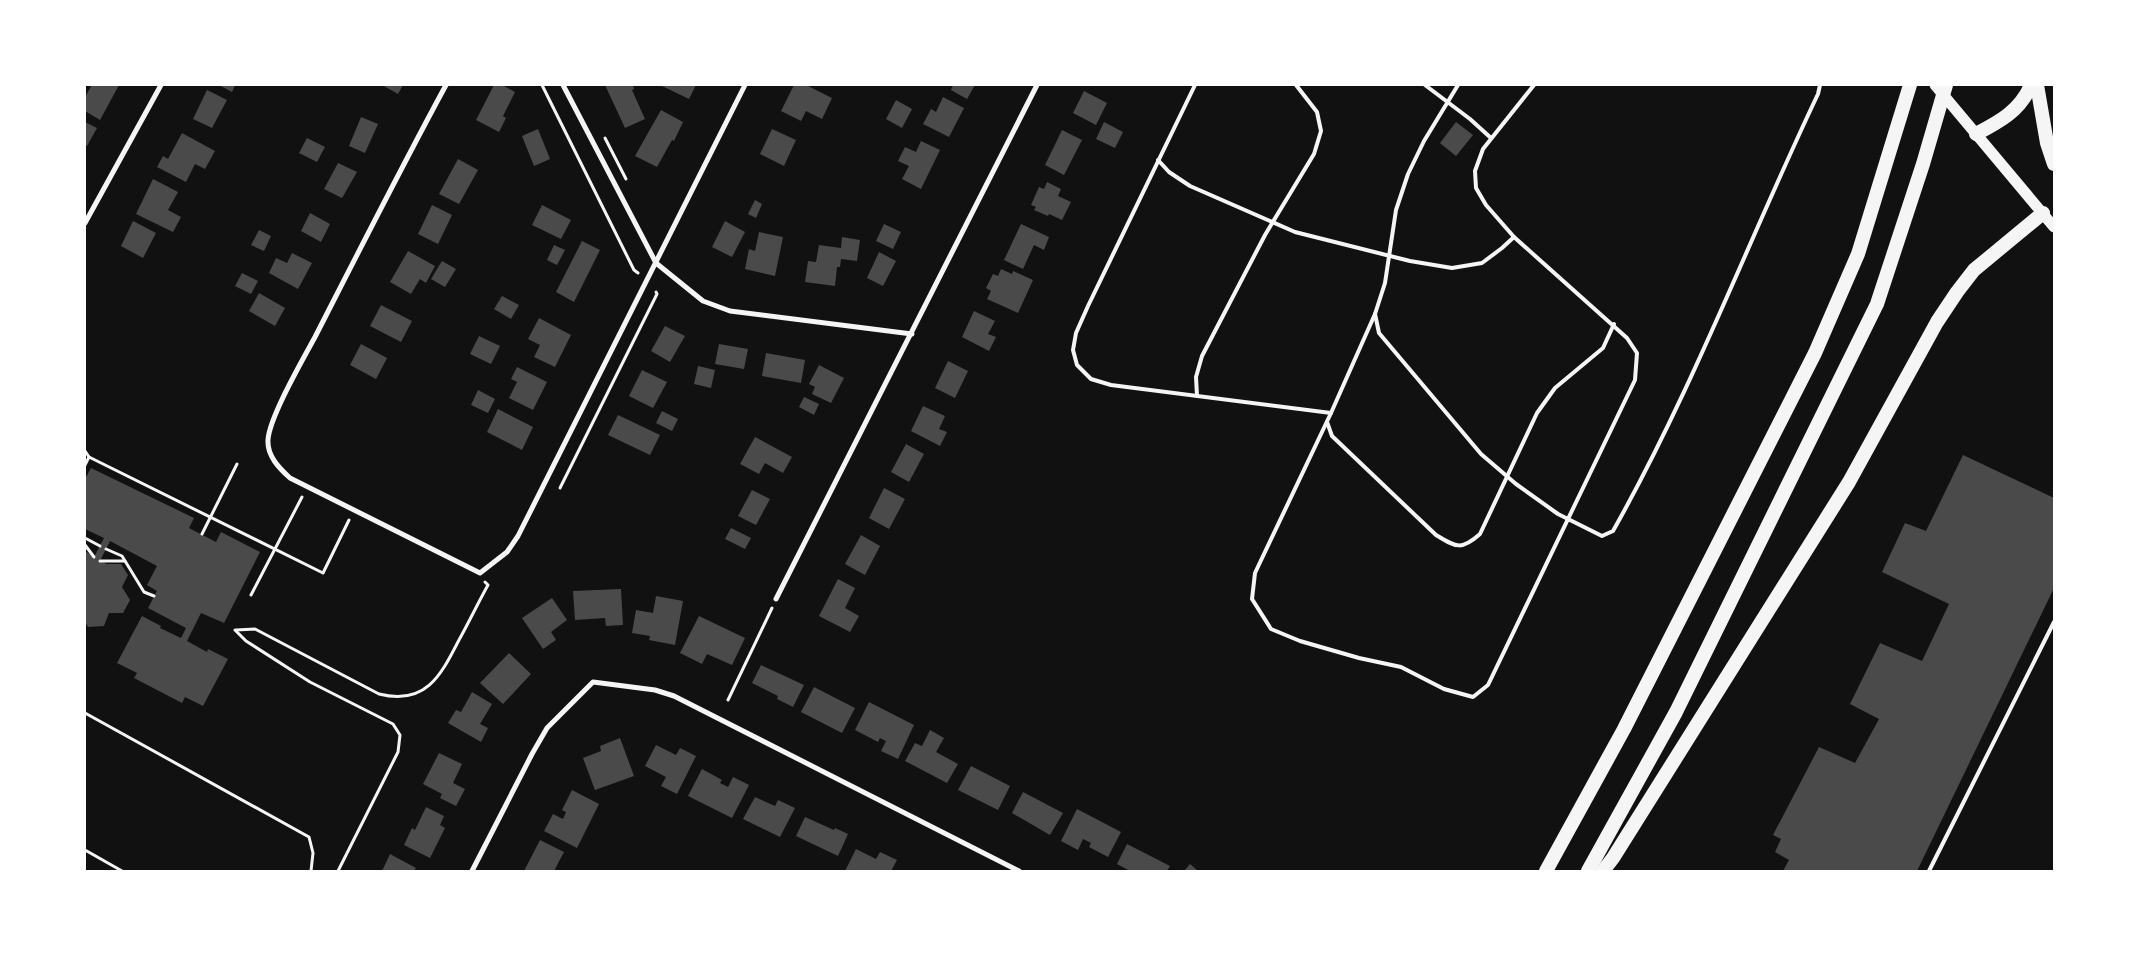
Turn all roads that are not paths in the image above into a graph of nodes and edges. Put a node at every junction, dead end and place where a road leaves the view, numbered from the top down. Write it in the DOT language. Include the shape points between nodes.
graph roads {
  1 [pos="162,85"];
  2 [pos="446,85"];
  3 [pos="563,85"];
  4 [pos="746,85"];
  5 [pos="1037,85"];
  6 [pos="1195,85"];
  7 [pos="1296,85"];
  8 [pos="1425,85"];
  9 [pos="1458,85"];
  10 [pos="1534,85"];
  11 [pos="1820,85"];
  12 [pos="1910,85"];
  13 [pos="1935,85"];
  14 [pos="1946,85"];
  15 [pos="2031,85"];
  16 [pos="2037,85"];
  17 [pos="1448,102"];
  18 [pos="1976,134"];
  19 [pos="1491,138"];
  20 [pos="1158,160"];
  21 [pos="2054,164"];
  22 [pos="2043,213"];
  23 [pos="1273,222"];
  24 [pos="85,223"];
  25 [pos="2054,227"];
  26 [pos="1514,237"];
  27 [pos="1389,256"];
  28 [pos="656,263"];
  29 [pos="1376,314"];
  30 [pos="1614,324"];
  31 [pos="912,334"];
  32 [pos="1197,396"];
  33 [pos="1331,413"];
  34 [pos="1327,422"];
  35 [pos="1508,477"];
  36 [pos="1568,520"];
  37 [pos="776,599"];
  38 [pos="2054,622"];
  39 [pos="472,871"];
  40 [pos="1019,871"];
  41 [pos="1546,871"];
  42 [pos="1588,871"];
  43 [pos="1603,871"];
  44 [pos="1930,871"];
  1 -- 24 [label="street"];
  2 -- 28 [label="street" via="269,428 268,442 278,468 290,478 480,573 506,552 518,536"];
  3 -- 28 [label="street"];
  4 -- 28 [label="street"];
  5 -- 31 [label="street"];
  6 -- 20 [label="lane"];
  7 -- 23 [label="lane" via="1317,112 1321,131 1314,154"];
  8 -- 17 [label="lane"];
  9 -- 17 [label="lane"];
  10 -- 19 [label="lane"];
  11 -- 36 [label="lane" via="1711,337 1613,532 1602,536"];
  12 -- 41 [label="highway" via="1858,254 1815,352 1624,728"];
  13 -- 18 [label="main road"];
  14 -- 42 [label="highway" via="1877,304 1676,712"];
  15 -- 18 [label="highway" via="2017,108"];
  16 -- 21 [label="highway"];
  17 -- 19 [label="lane"];
  17 -- 27 [label="lane" via="1408,174 1396,210"];
  18 -- 22 [label="main road"];
  19 -- 26 [label="lane" via="1475,171 1476,188 1486,205"];
  20 -- 23 [label="lane" via="1190,186"];
  20 -- 32 [label="lane" via="1088,306 1076,333 1073,350 1077,365 1091,379 1111,385"];
  22 -- 25 [label="main road"];
  22 -- 43 [label="highway" via="1974,270 1957,292 1849,482"];
  23 -- 27 [label="lane" via="1295,232"];
  23 -- 32 [label="lane" via="1202,356 1196,377"];
  26 -- 27 [label="lane" via="1482,263 1452,268"];
  26 -- 30 [label="lane"];
  27 -- 29 [label="lane"];
  28 -- 31 [label="street" via="703,300 730,312"];
  29 -- 33 [label="lane"];
  29 -- 35 [label="lane" via="1379,333 1389,347 1481,454"];
  30 -- 35 [label="lane" via="1603,348 1555,388 1537,412"];
  30 -- 36 [label="lane" via="1637,353 1634,380"];
  31 -- 37 [label="street"];
  32 -- 33 [label="lane"];
  33 -- 34 [label="lane"];
  34 -- 35 [label="lane" via="1332,436 1436,535 1452,545 1468,544 1480,534"];
  34 -- 36 [label="lane" via="1255,573 1252,599 1272,629 1300,641 1401,667 1444,689 1473,697 1488,685"];
  35 -- 36 [label="lane"];
  38 -- 44 [label="lane"];
  39 -- 40 [label="street" via="547,728 593,682 655,690 674,696"];
}
